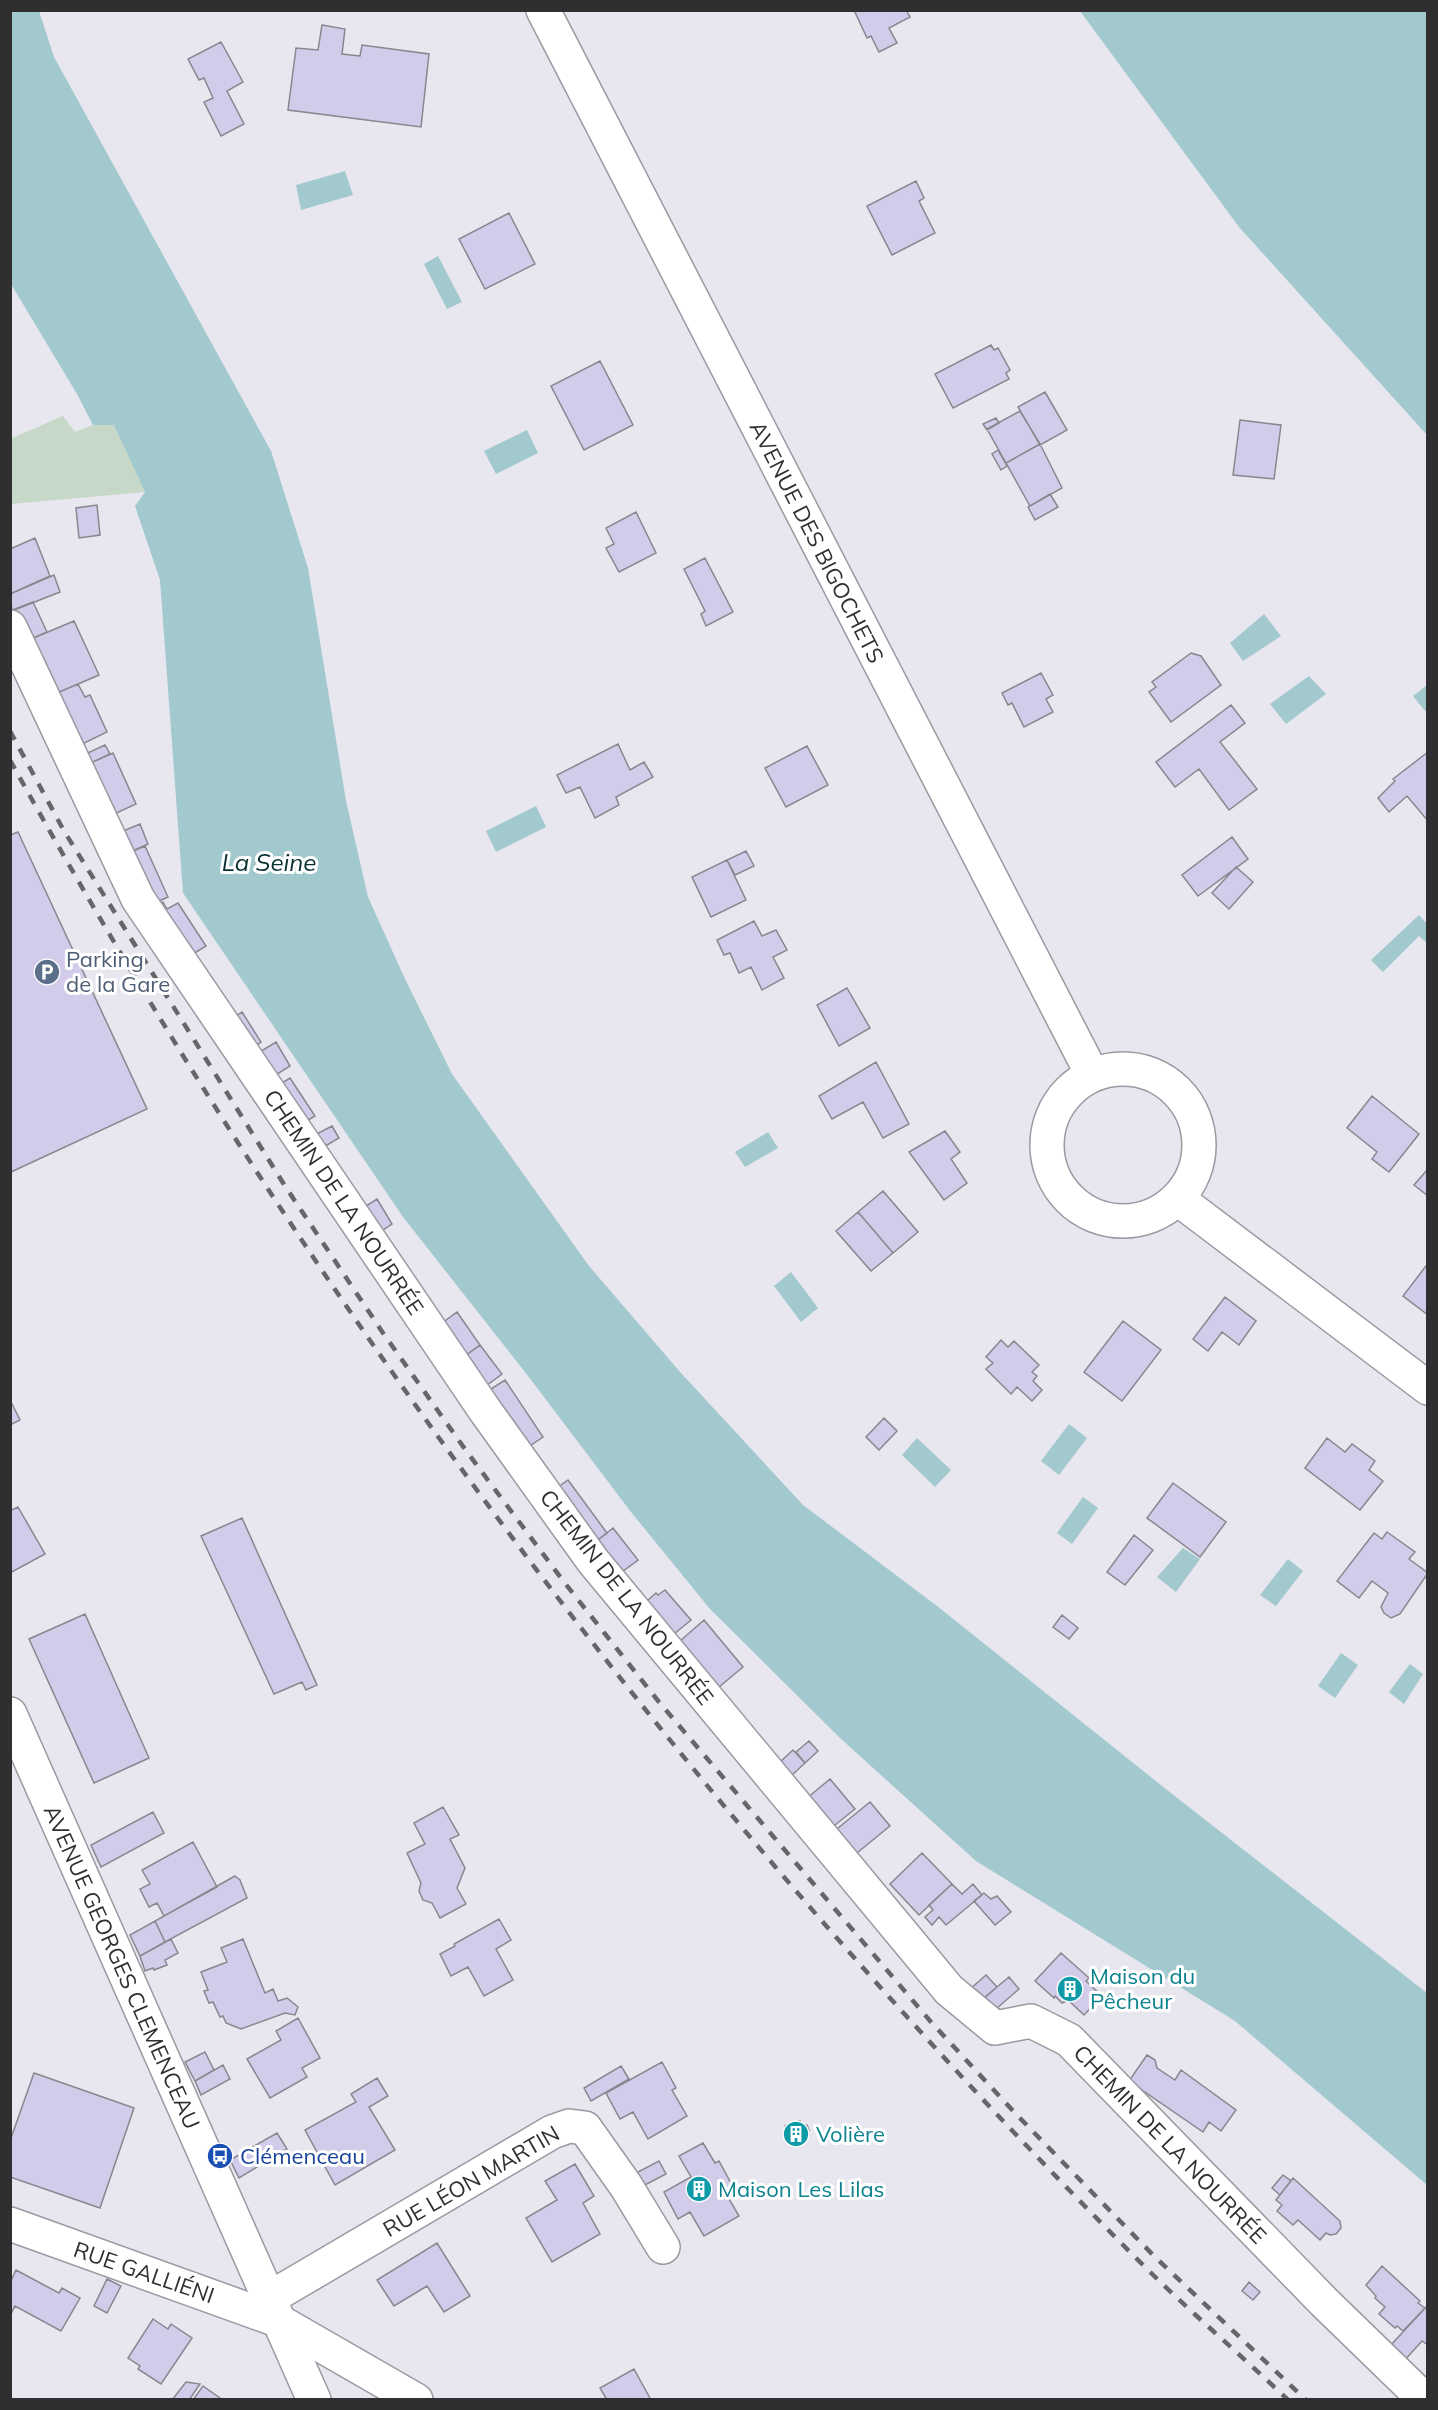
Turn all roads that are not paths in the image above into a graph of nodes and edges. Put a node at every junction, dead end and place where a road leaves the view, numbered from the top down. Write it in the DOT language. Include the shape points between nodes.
graph roads {
  1 [pos="543,10"];
  2 [pos="10,627"];
  3 [pos="1092,1074"];
  4 [pos="1178,1199"];
  5 [pos="1428,1388"];
  6 [pos="10,1714"];
  7 [pos="10,2224"];
  8 [pos="663,2247"];
  9 [pos="273,2309"];
  10 [pos="314,2400"];
  11 [pos="416,2400"];
  12 [pos="1425,2400"];
  1 -- 3 [label="street, AVENUE DES BIGOCHETS"];
  2 -- 12 [label="street, CHEMIN DE LA NOURRÉE" via="138,899 478,1399 593,1561 949,1990 995,2028 1031,2021 1070,2040 1324,2302"];
  3 -- 4 [label="street" via="1118,1068 1144,1071 1168,1082 1187,1101 1198,1126 1200,1152 1193,1178"];
  3 -- 4 [label="street" via="1071,1088 1056,1107 1048,1130 1047,1154 1054,1178 1068,1198 1087,1212 1110,1221 1134,1221 1158,1213"];
  4 -- 5 [label="street"];
  6 -- 9 [label="street, AVENUE GEORGES CLEMENCEAU"];
  7 -- 9 [label="street, RUE GALLIÉNI"];
  8 -- 9 [label="street, RUE LÉON MARTIN" via="585,2128 569,2126 552,2132"];
  9 -- 10 [label="street, AVENUE GEORGES CLEMENCEAU"];
  9 -- 11 [label="street, RUE GALLIÉNI"];
}
